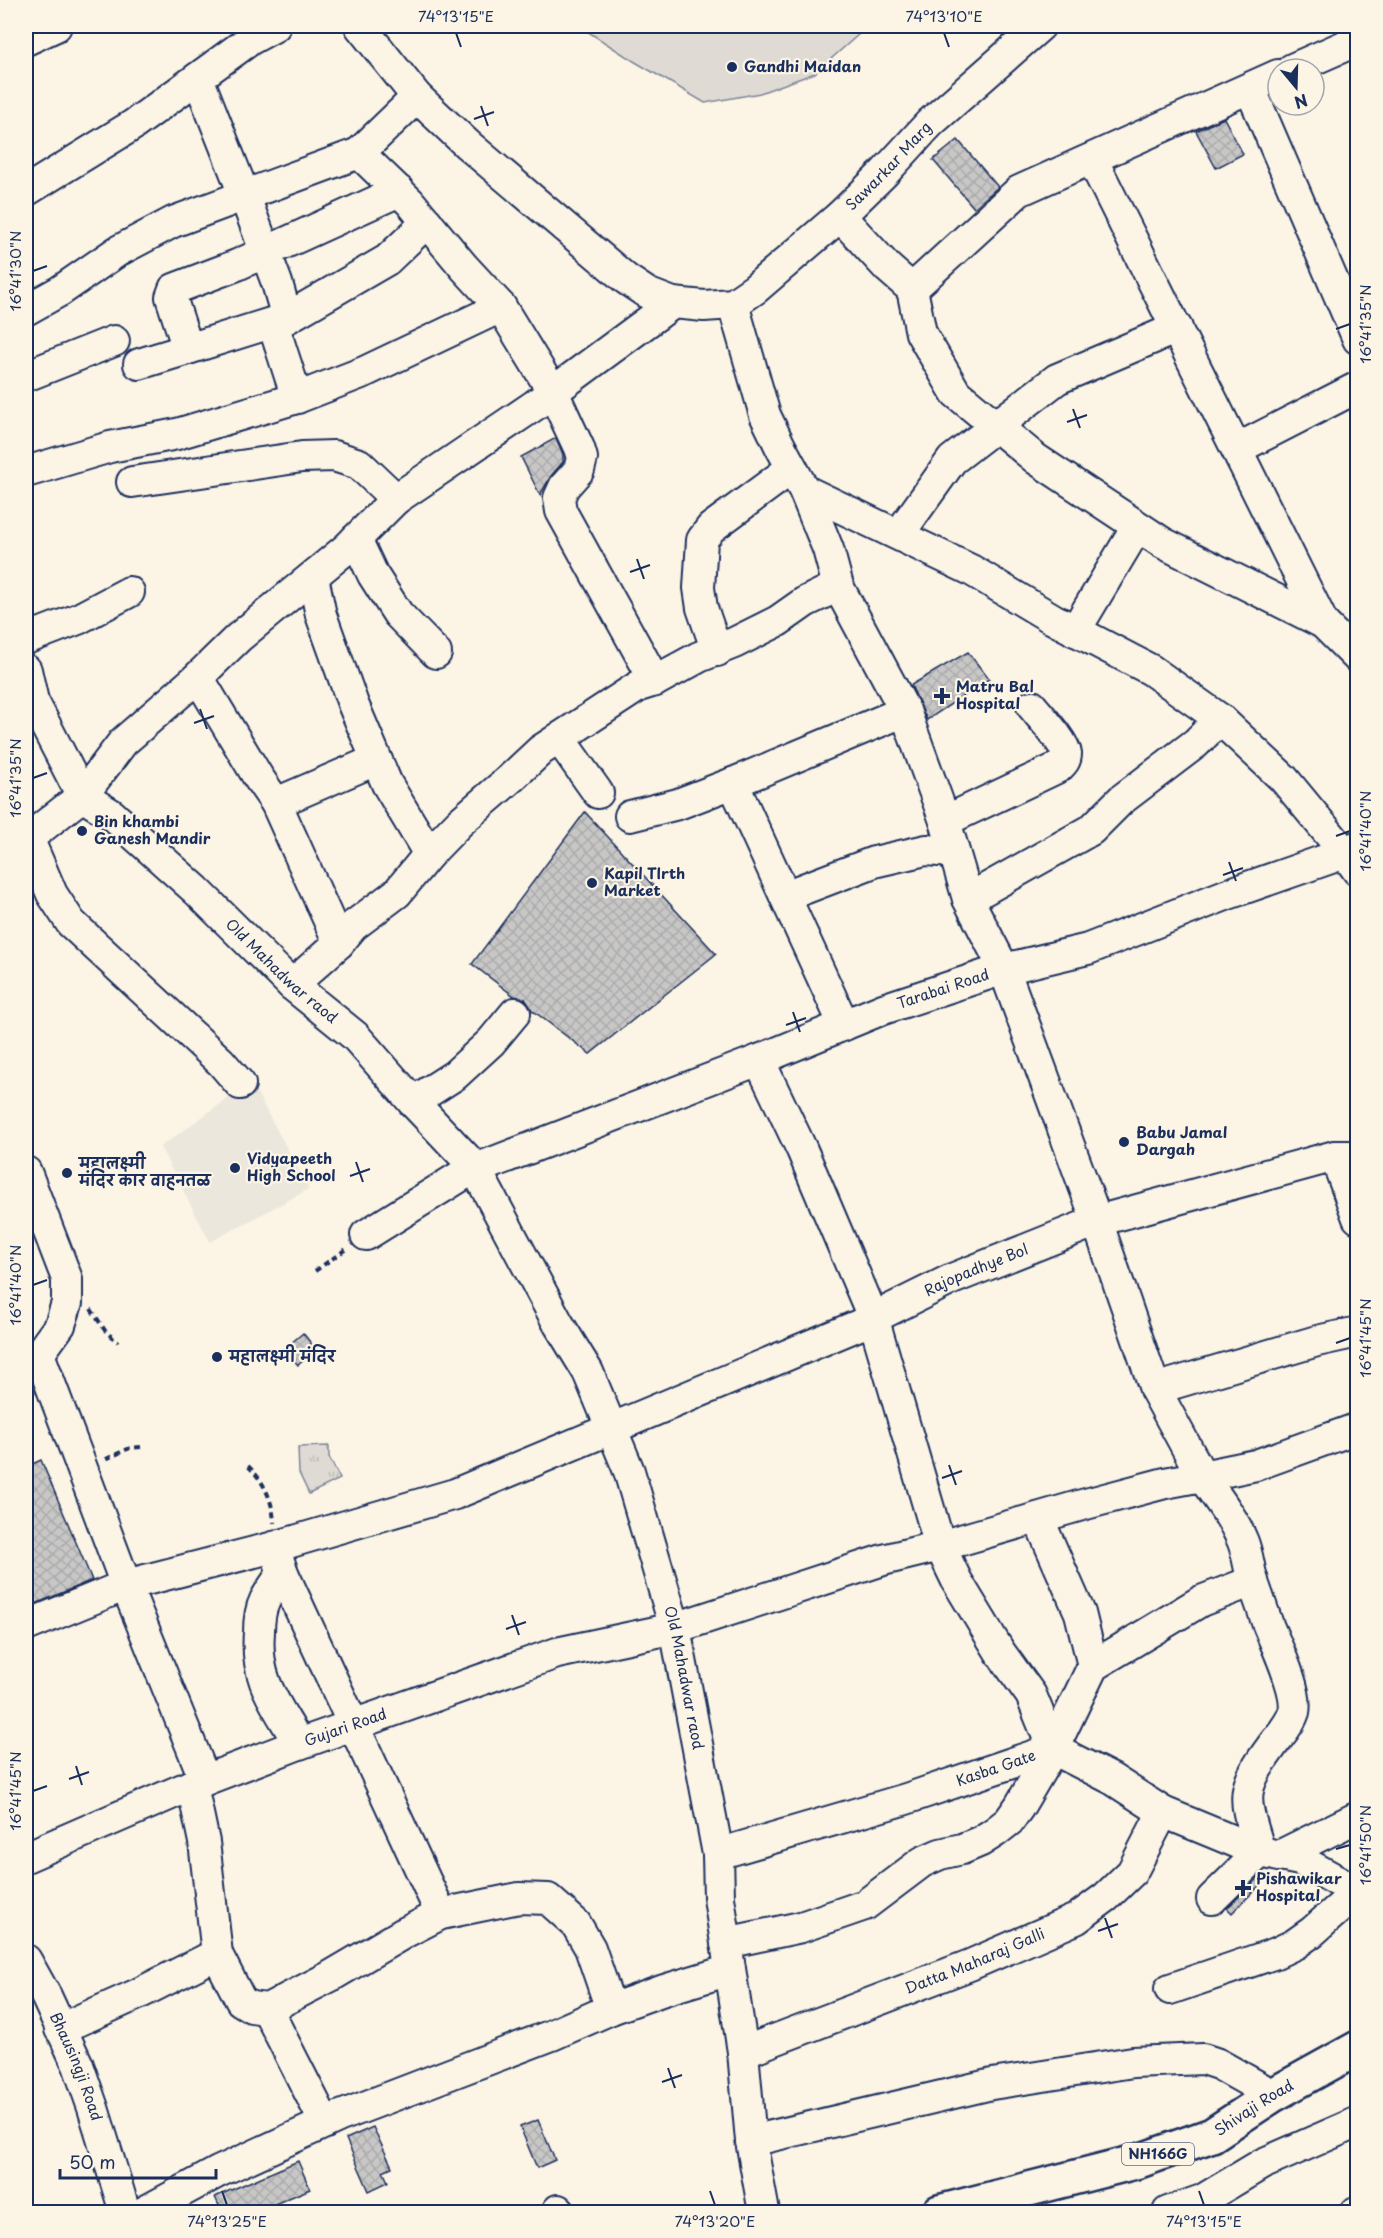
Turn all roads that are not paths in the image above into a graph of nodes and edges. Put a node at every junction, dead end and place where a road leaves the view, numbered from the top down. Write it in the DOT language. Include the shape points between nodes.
graph roads {
  1 [pos="56,26"];
  2 [pos="274,26"];
  3 [pos="360,26"];
  4 [pos="1040,26"];
  5 [pos="26,40"];
  6 [pos="1358,40"];
  7 [pos="1319,57"];
  8 [pos="198,78"];
  9 [pos="1266,81"];
  10 [pos="1250,88"];
  11 [pos="417,97"];
  12 [pos="359,153"];
  13 [pos="1092,159"];
  14 [pos="26,190"];
  15 [pos="399,191"];
  16 [pos="245,197"];
  17 [pos="840,216"];
  18 [pos="427,222"];
  19 [pos="264,252"];
  20 [pos="912,289"];
  21 [pos="673,303"];
  22 [pos="733,304"];
  23 [pos="501,307"];
  24 [pos="26,310"];
  25 [pos="280,321"];
  26 [pos="1177,328"];
  27 [pos="1358,339"];
  28 [pos="114,341"];
  29 [pos="188,349"];
  30 [pos="139,364"];
  31 [pos="26,376"];
  32 [pos="1358,387"];
  33 [pos="553,392"];
  34 [pos="297,398"];
  35 [pos="996,425"];
  36 [pos="1237,449"];
  37 [pos="26,472"];
  38 [pos="798,479"];
  39 [pos="132,482"];
  40 [pos="396,499"];
  41 [pos="1137,527"];
  42 [pos="899,534"];
  43 [pos="356,539"];
  44 [pos="313,577"];
  45 [pos="838,586"];
  46 [pos="129,592"];
  47 [pos="1323,623"];
  48 [pos="1075,631"];
  49 [pos="26,639"];
  50 [pos="717,651"];
  51 [pos="436,653"];
  52 [pos="1358,658"];
  53 [pos="26,670"];
  54 [pos="198,677"];
  55 [pos="655,681"];
  56 [pos="1032,706"];
  57 [pos="905,711"];
  58 [pos="1220,719"];
  59 [pos="559,738"];
  60 [pos="376,760"];
  61 [pos="733,783"];
  62 [pos="598,793"];
  63 [pos="82,796"];
  64 [pos="276,803"];
  65 [pos="630,816"];
  66 [pos="945,821"];
  67 [pos="27,839"];
  68 [pos="953,852"];
  69 [pos="429,854"];
  70 [pos="1353,856"];
  71 [pos="785,896"];
  72 [pos="968,899"];
  73 [pos="339,943"];
  74 [pos="1004,969"];
  75 [pos="292,985"];
  76 [pos="515,1013"];
  77 [pos="844,1025"];
  78 [pos="759,1060"];
  79 [pos="240,1084"];
  80 [pos="413,1101"];
  81 [pos="1346,1156"];
  82 [pos="475,1169"];
  83 [pos="26,1172"];
  84 [pos="1358,1218"];
  85 [pos="1097,1221"];
  86 [pos="358,1241"];
  87 [pos="873,1317"];
  88 [pos="1358,1332"];
  89 [pos="32,1358"];
  90 [pos="1155,1389"];
  91 [pos="610,1428"];
  92 [pos="1358,1428"];
  93 [pos="1202,1476"];
  94 [pos="1038,1518"];
  95 [pos="940,1546"];
  96 [pos="279,1560"];
  97 [pos="1253,1581"];
  98 [pos="126,1585"];
  99 [pos="26,1626"];
  100 [pos="675,1628"];
  101 [pos="1093,1666"];
  102 [pos="353,1725"];
  103 [pos="299,1744"];
  104 [pos="1053,1749"];
  105 [pos="198,1782"];
  106 [pos="1163,1812"];
  107 [pos="1358,1817"];
  108 [pos="718,1854"];
  109 [pos="1269,1854"];
  110 [pos="26,1857"];
  111 [pos="1356,1894"];
  112 [pos="1212,1899"];
  113 [pos="441,1914"];
  114 [pos="217,1954"];
  115 [pos="728,1957"];
  116 [pos="26,1960"];
  117 [pos="1170,1989"];
  118 [pos="611,2008"];
  119 [pos="267,2009"];
  120 [pos="60,2029"];
  121 [pos="1358,2048"];
  122 [pos="743,2052"];
  123 [pos="1273,2095"];
  124 [pos="1358,2122"];
  125 [pos="325,2123"];
  126 [pos="751,2141"];
  127 [pos="125,2212"];
  128 [pos="144,2212"];
  129 [pos="764,2212"];
  130 [pos="939,2212"];
  131 [pos="1168,2212"];
  1 -- 5 [label="street"];
  2 -- 8 [label="street"];
  3 -- 11 [label="street"];
  4 -- 17 [label="street, Sawarkar Marg" via="930,123"];
  6 -- 7 [label="street"];
  8 -- 14 [label="street" via="133,125"];
  8 -- 16 [label="street"];
  9 -- 10 [label="street"];
  10 -- 13 [label="street"];
  10 -- 27 [label="street"];
  11 -- 12 [label="street"];
  11 -- 21 [label="street" via="626,279"];
  12 -- 15 [label="street"];
  12 -- 16 [label="street"];
  13 -- 20 [label="street" via="1018,191"];
  13 -- 26 [label="street"];
  15 -- 18 [label="street"];
  15 -- 19 [label="street"];
  16 -- 19 [label="street"];
  16 -- 24 [label="street" via="172,222 118,251"];
  17 -- 20 [label="street"];
  17 -- 22 [label="street, Sawarkar Marg"];
  18 -- 23 [label="street"];
  18 -- 25 [label="street" via="387,260"];
  19 -- 25 [label="street" via="277,284"];
  19 -- 29 [label="street" via="174,290 171,297"];
  20 -- 35 [label="street" via="921,333 956,393"];
  21 -- 22 [label="street"];
  21 -- 33 [label="street"];
  22 -- 38 [label="street" via="765,415"];
  23 -- 33 [label="street"];
  23 -- 34 [label="street" via="364,372"];
  25 -- 29 [label="street"];
  25 -- 34 [label="street"];
  26 -- 35 [label="street" via="1057,378"];
  26 -- 36 [label="street"];
  28 -- 31 [label="street"];
  29 -- 30 [label="street"];
  32 -- 36 [label="street"];
  33 -- 40 [label="street"];
  33 -- 55 [label="street" via="582,459 562,493 561,511"];
  34 -- 37 [label="street" via="177,434 110,447"];
  35 -- 41 [label="street" via="1036,459"];
  35 -- 42 [label="street" via="952,460"];
  36 -- 47 [label="street"];
  38 -- 42 [label="street"];
  38 -- 45 [label="street" via="828,549"];
  38 -- 50 [label="street" via="711,528 702,540 699,588"];
  39 -- 40 [label="street" via="302,457 334,456 359,465"];
  40 -- 43 [label="street"];
  41 -- 47 [label="street"];
  41 -- 48 [label="street"];
  42 -- 48 [label="street" via="971,570"];
  43 -- 44 [label="street"];
  43 -- 51 [label="street" via="398,614"];
  44 -- 54 [label="street" via="238,638"];
  44 -- 60 [label="street" via="321,615"];
  45 -- 50 [label="street"];
  45 -- 57 [label="street"];
  46 -- 49 [label="street" via="78,619"];
  47 -- 52 [label="street"];
  48 -- 58 [label="street" via="1151,670"];
  50 -- 55 [label="street"];
  53 -- 63 [label="street" via="33,701"];
  54 -- 63 [label="street" via="123,742"];
  54 -- 64 [label="street"];
  55 -- 59 [label="street" via="639,686"];
  56 -- 66 [label="street" via="1064,747 1063,763"];
  57 -- 61 [label="street"];
  57 -- 66 [label="street"];
  58 -- 70 [label="street" via="1284,779"];
  58 -- 72 [label="street" via="1196,743 1121,800 1091,830"];
  59 -- 62 [label="street"];
  59 -- 69 [label="street" via="460,822"];
  60 -- 64 [label="street"];
  60 -- 69 [label="street"];
  61 -- 65 [label="street" via="678,804"];
  61 -- 71 [label="street"];
  63 -- 67 [label="street"];
  63 -- 75 [label="street, Old Mahadwar raod" via="111,814 196,890"];
  64 -- 73 [label="street"];
  66 -- 68 [label="street"];
  67 -- 79 [label="street" via="52,894 71,923"];
  68 -- 71 [label="street" via="926,850 874,862"];
  68 -- 72 [label="street"];
  69 -- 73 [label="street" via="398,893 353,926"];
  70 -- 74 [label="street, Tarabai Road" via="1228,894 1088,949"];
  71 -- 77 [label="street"];
  72 -- 74 [label="street"];
  73 -- 75 [label="street"];
  74 -- 77 [label="street, Tarabai Road"];
  74 -- 85 [label="street"];
  75 -- 80 [label="street, Old Mahadwar raod" via="355,1036"];
  76 -- 80 [label="street" via="491,1042 455,1074"];
  77 -- 78 [label="street, Tarabai Road"];
  78 -- 82 [label="street, Tarabai Road"];
  78 -- 87 [label="street"];
  80 -- 82 [label="street, Old Mahadwar raod"];
  81 -- 84 [label="street"];
  81 -- 85 [label="street, Rajopadhye Bol"];
  82 -- 86 [label="street, Tarabai Road"];
  82 -- 91 [label="street, Old Mahadwar raod" via="588,1372"];
  83 -- 89 [label="street" via="67,1279 67,1304 60,1325"];
  85 -- 87 [label="street, Rajopadhye Bol" via="952,1279"];
  85 -- 90 [label="street"];
  87 -- 91 [label="street, Rajopadhye Bol"];
  87 -- 95 [label="street"];
  88 -- 90 [label="street"];
  89 -- 98 [label="street"];
  90 -- 93 [label="street"];
  91 -- 96 [label="street, Rajopadhye Bol" via="455,1494"];
  91 -- 100 [label="street, Old Mahadwar raod" via="629,1471"];
  92 -- 93 [label="street, Gujari Road" via="1256,1465"];
  93 -- 94 [label="street, Gujari Road"];
  93 -- 97 [label="street" via="1242,1541"];
  94 -- 95 [label="street, Gujari Road"];
  94 -- 101 [label="street" via="1080,1613"];
  95 -- 100 [label="street, Gujari Road" via="883,1560"];
  95 -- 104 [label="street" via="994,1642 1031,1695"];
  96 -- 98 [label="street, Rajopadhye Bol"];
  96 -- 102 [label="street"];
  96 -- 103 [label="street" via="260,1617 257,1650 264,1683"];
  97 -- 101 [label="street" via="1201,1600"];
  97 -- 109 [label="street" via="1294,1696 1294,1711 1247,1786 1246,1802"];
  98 -- 99 [label="street, Rajopadhye Bol"];
  98 -- 105 [label="street"];
  100 -- 102 [label="street, Gujari Road" via="557,1653"];
  100 -- 108 [label="street, Old Mahadwar raod"];
  101 -- 104 [label="street"];
  102 -- 103 [label="street, Gujari Road"];
  102 -- 113 [label="street"];
  103 -- 105 [label="street, Gujari Road"];
  104 -- 106 [label="street, Kasba Gate" via="1112,1779"];
  104 -- 108 [label="street, Kasba Gate" via="906,1799"];
  104 -- 115 [label="street" via="1009,1821 981,1841 922,1862 865,1905"];
  105 -- 110 [label="street, Gujari Road"];
  105 -- 114 [label="street"];
  106 -- 109 [label="street, Kasba Gate"];
  106 -- 122 [label="street, Datta Maharaj Galli" via="1132,1872 1076,1919 970,1965"];
  107 -- 109 [label="street"];
  108 -- 115 [label="street, Old Mahadwar raod" via="719,1898"];
  109 -- 111 [label="street, Kasba Gate" via="1300,1860"];
  109 -- 112 [label="street"];
  111 -- 117 [label="street" via="1295,1944"];
  113 -- 118 [label="street" via="519,1898 548,1899 576,1924 590,1948"];
  113 -- 119 [label="street"];
  114 -- 119 [label="street" via="241,2001"];
  114 -- 120 [label="street"];
  115 -- 118 [label="street"];
  115 -- 122 [label="street, Old Mahadwar raod"];
  116 -- 120 [label="street, Bhausingji Road"];
  118 -- 125 [label="street" via="552,2035"];
  119 -- 125 [label="street"];
  120 -- 127 [label="street, Bhausingji Road" via="78,2065"];
  121 -- 123 [label="highway, Shivaji Road / NH166G"];
  122 -- 126 [label="street, Old Mahadwar raod"];
  123 -- 126 [label="street" via="1203,2059 1133,2062 992,2084"];
  123 -- 130 [label="highway, Shivaji Road / NH166G" via="1212,2135 1138,2162"];
  124 -- 131 [label="street" via="1262,2164 1202,2200"];
  125 -- 128 [label="street" via="218,2172"];
  126 -- 129 [label="street, Old Mahadwar raod"];
}
